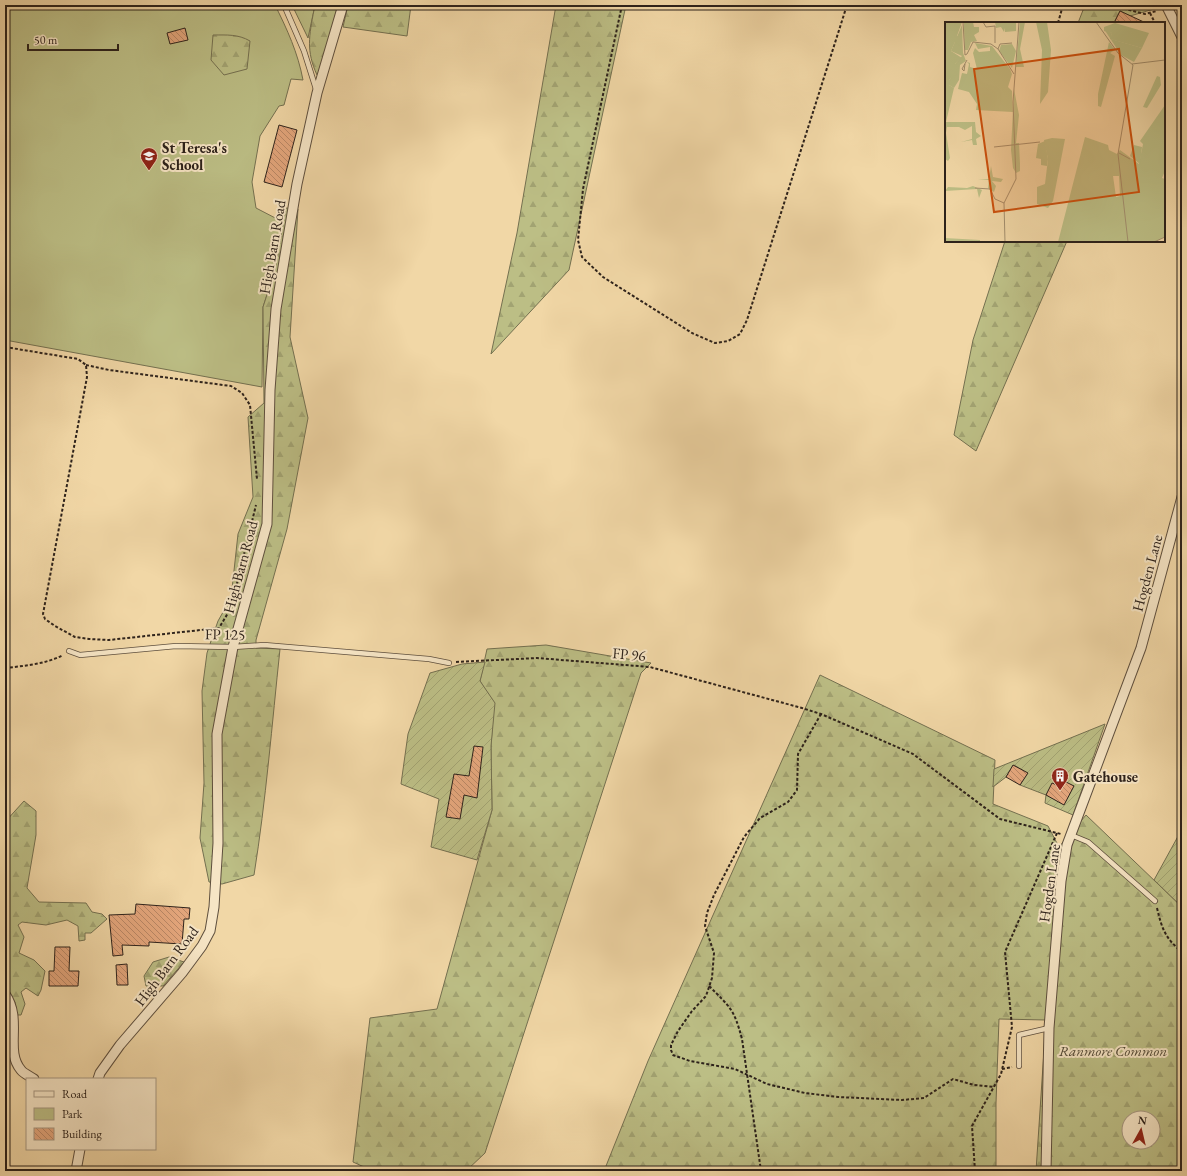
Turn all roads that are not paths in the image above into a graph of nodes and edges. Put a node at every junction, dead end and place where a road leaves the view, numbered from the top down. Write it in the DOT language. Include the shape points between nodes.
graph roads {
  1 [pos="284,5"];
  2 [pos="343,5"];
  3 [pos="1167,6"];
  4 [pos="1182,37"];
  5 [pos="317,93"];
  6 [pos="1182,497"];
  7 [pos="233,647"];
  8 [pos="69,651"];
  9 [pos="448,663"];
  10 [pos="1070,835"];
  11 [pos="1155,901"];
  12 [pos="5,994"];
  13 [pos="1049,1028"];
  14 [pos="1019,1066"];
  15 [pos="32,1078"];
  16 [pos="98,1078"];
  17 [pos="80,1150"];
  18 [pos="76,1171"];
  19 [pos="1046,1171"];
  1 -- 5 [label="lane" via="304,51"];
  2 -- 5 [label="street, High Barn Road"];
  3 -- 4 [label="street"];
  5 -- 7 [label="street, High Barn Road" via="276,309 270,390 267,524"];
  6 -- 10 [label="street, Hogden Lane" via="1141,648"];
  7 -- 8 [label="lane, FP 125" via="176,646 80,655"];
  7 -- 9 [label="lane, FP 125" via="271,646 429,659"];
  7 -- 16 [label="street, High Barn Road" via="217,734 218,843 210,930 202,946 120,1045"];
  10 -- 11 [label="lane" via="1088,842"];
  10 -- 13 [label="street, Hogden Lane" via="1061,881"];
  12 -- 15 [label="street" via="12,1004 15,1062 21,1071"];
  13 -- 14 [label="lane" via="1019,1034"];
  13 -- 19 [label="street, Hogden Lane"];
  17 -- 18 [label="street"];
}
